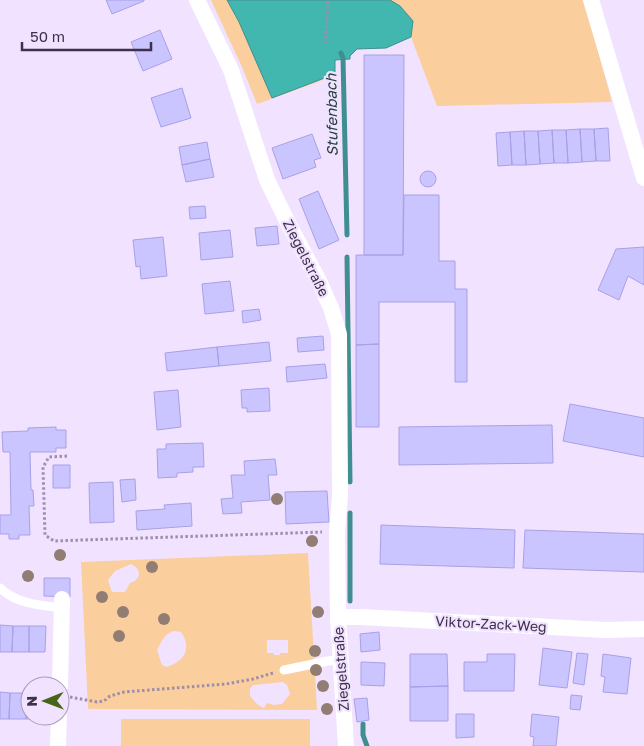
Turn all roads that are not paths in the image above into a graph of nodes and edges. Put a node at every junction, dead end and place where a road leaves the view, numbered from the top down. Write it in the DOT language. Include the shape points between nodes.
graph roads {
  1 [pos="197,0"];
  2 [pos="591,0"];
  3 [pos="644,178"];
  4 [pos="0,588"];
  5 [pos="62,603"];
  6 [pos="338,617"];
  7 [pos="644,629"];
  8 [pos="340,659"];
  9 [pos="284,670"];
  10 [pos="64,676"];
  11 [pos="59,726"];
  12 [pos="58,746"];
  13 [pos="346,746"];
  1 -- 6 [label="street, Ziegelstraße" via="231,70 268,180 319,281 339,334"];
  2 -- 3 [label="street"];
  4 -- 5 [label="lane" via="26,603"];
  5 -- 10 [label="street"];
  6 -- 7 [label="street, Viktor-Zack-Weg" via="597,630"];
  6 -- 8 [label="street, Ziegelstraße"];
  8 -- 9 [label="lane"];
  8 -- 13 [label="street, Ziegelstraße"];
  11 -- 12 [label="street"];
}
